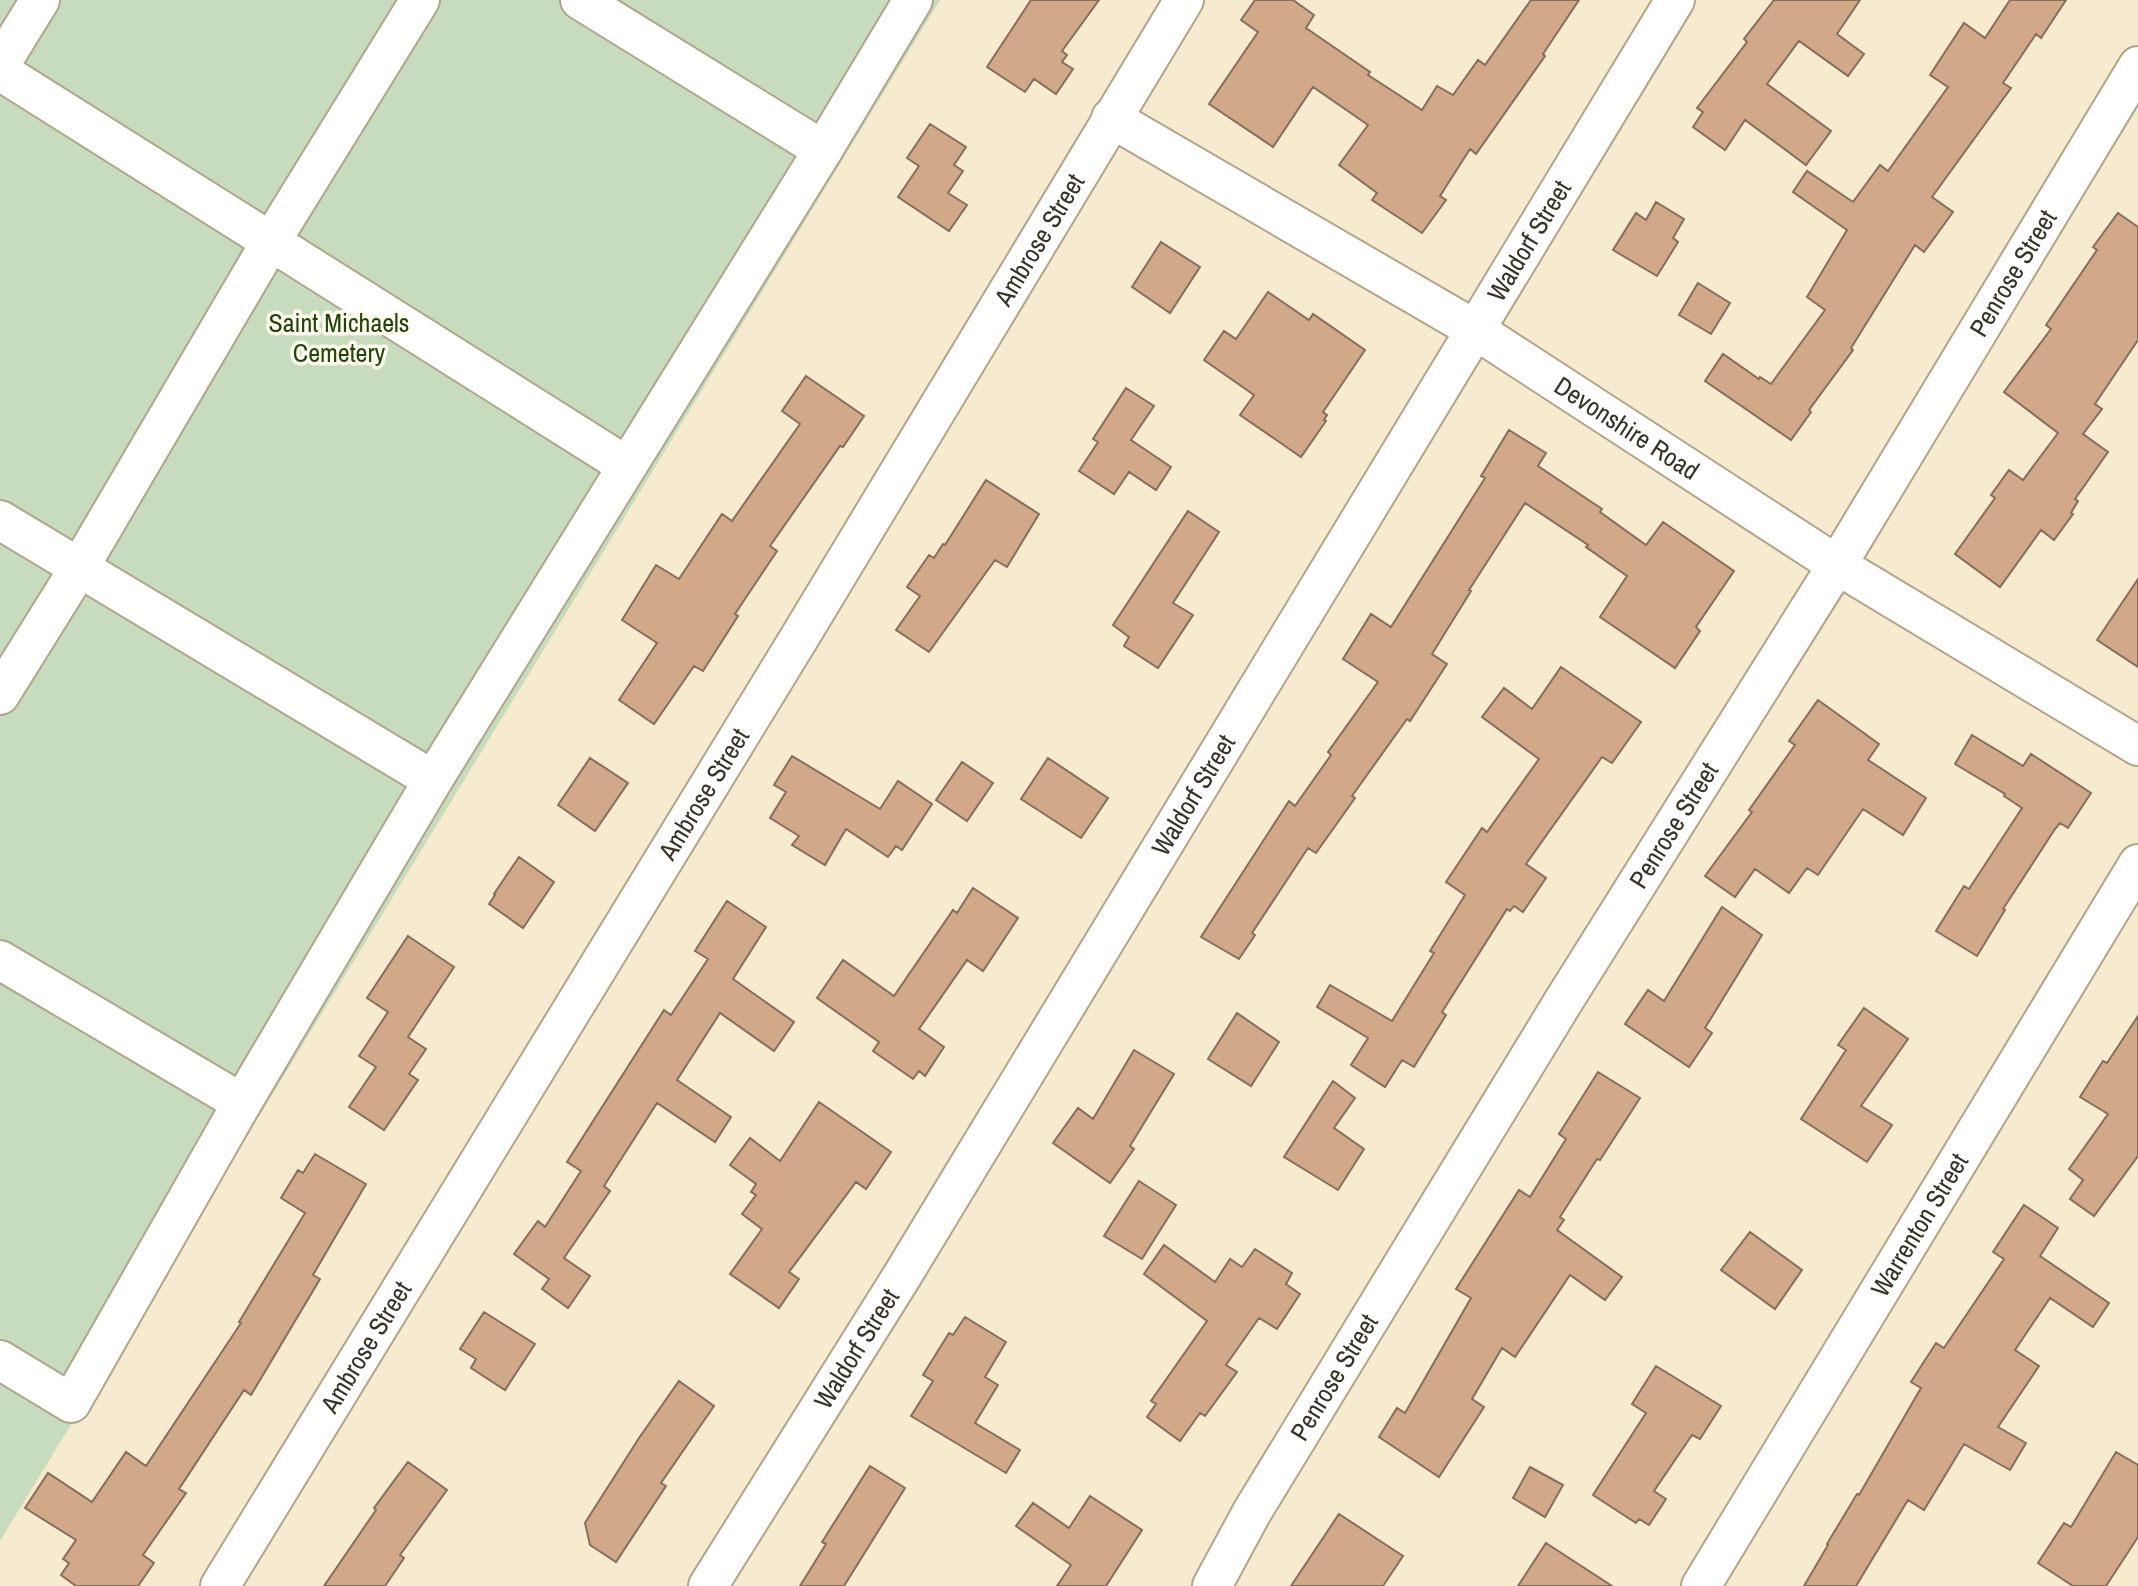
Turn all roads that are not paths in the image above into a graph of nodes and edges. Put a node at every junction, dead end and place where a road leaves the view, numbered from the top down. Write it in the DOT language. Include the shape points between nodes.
graph roads {
  1 [pos="40,0"];
  2 [pos="420,0"];
  3 [pos="580,0"];
  4 [pos="913,0"];
  5 [pos="1184,0"];
  6 [pos="1675,0"];
  7 [pos="0,65"];
  8 [pos="2138,66"];
  9 [pos="0,71"];
  10 [pos="1111,118"];
  11 [pos="823,150"];
  12 [pos="270,243"];
  13 [pos="1474,329"];
  14 [pos="627,466"];
  15 [pos="0,520"];
  16 [pos="1837,565"];
  17 [pos="79,568"];
  18 [pos="0,695"];
  19 [pos="2138,746"];
  20 [pos="433,780"];
  21 [pos="2138,864"];
  22 [pos="0,960"];
  23 [pos="242,1103"];
  24 [pos="0,1360"];
  25 [pos="220,1586"];
  26 [pos="708,1586"];
  27 [pos="1212,1586"];
  28 [pos="1701,1586"];
  1 -- 7 [label="street"];
  2 -- 12 [label="street"];
  3 -- 11 [label="street"];
  4 -- 11 [label="street"];
  5 -- 10 [label="street, Ambrose Street"];
  6 -- 13 [label="street, Waldorf Street"];
  8 -- 16 [label="street, Penrose Street"];
  9 -- 12 [label="street"];
  10 -- 13 [label="street, Devonshire Road"];
  10 -- 25 [label="street, Ambrose Street"];
  11 -- 14 [label="street"];
  12 -- 14 [label="street"];
  12 -- 17 [label="street"];
  13 -- 16 [label="street, Devonshire Road"];
  13 -- 26 [label="street, Waldorf Street" via="902,1276"];
  14 -- 20 [label="street"];
  15 -- 17 [label="street"];
  16 -- 19 [label="street, Devonshire Road"];
  16 -- 27 [label="street, Penrose Street" via="1563,1002"];
  17 -- 18 [label="street"];
  17 -- 20 [label="street"];
  20 -- 23 [label="street"];
  21 -- 28 [label="street, Warrenton Street"];
  22 -- 23 [label="street"];
  23 -- 24 [label="street" via="71,1403"];
}
